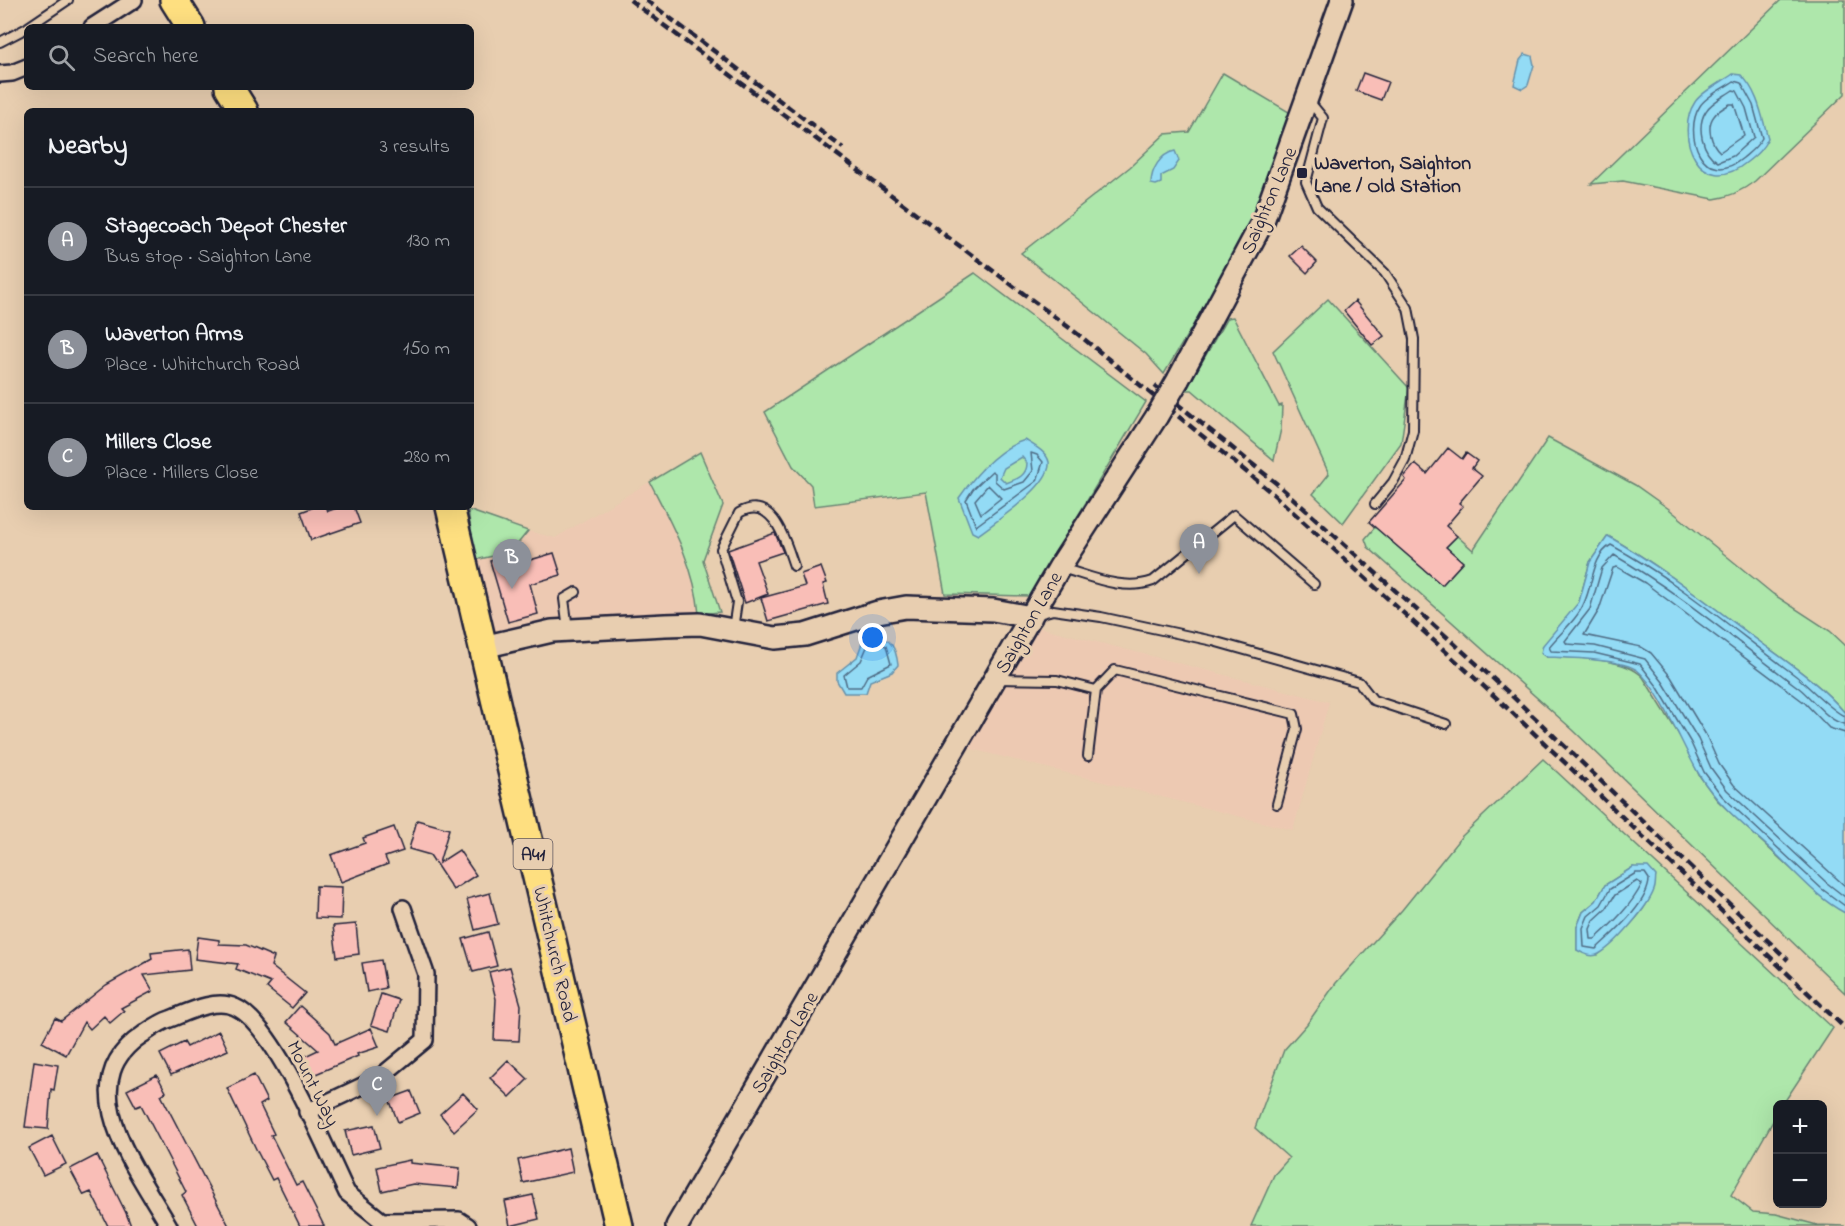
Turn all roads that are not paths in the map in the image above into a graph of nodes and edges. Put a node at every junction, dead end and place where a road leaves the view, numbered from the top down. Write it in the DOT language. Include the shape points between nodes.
graph roads {
  1 [pos="68,0"];
  2 [pos="134,0"];
  3 [pos="174,0"];
  4 [pos="1342,0"];
  5 [pos="32,24"];
  6 [pos="97,24"];
  7 [pos="189,24"];
  8 [pos="24,29"];
  9 [pos="0,42"];
  10 [pos="24,68"];
  11 [pos="0,74"];
  12 [pos="231,90"];
  13 [pos="1308,100"];
  14 [pos="242,108"];
  15 [pos="1374,504"];
  16 [pos="451,510"];
  17 [pos="794,566"];
  18 [pos="1059,568"];
  19 [pos="1314,584"];
  20 [pos="576,592"];
  21 [pos="1031,616"];
  22 [pos="568,630"];
  23 [pos="733,631"];
  24 [pos="483,647"];
  25 [pos="995,679"];
  26 [pos="1096,690"];
  27 [pos="1446,724"];
  28 [pos="1088,756"];
  29 [pos="1277,804"];
  30 [pos="403,908"];
  31 [pos="307,1112"];
  32 [pos="169,1226"];
  33 [pos="468,1226"];
  34 [pos="619,1226"];
  35 [pos="677,1226"];
  1 -- 5 [label="lane"];
  2 -- 6 [label="street"];
  3 -- 7 [label="highway"];
  4 -- 13 [label="street, Saighton Lane"];
  8 -- 9 [label="lane"];
  10 -- 11 [label="street"];
  12 -- 14 [label="highway"];
  13 -- 15 [label="lane" via="1323,118 1306,182 1317,207 1385,273 1407,308 1414,339 1413,430 1405,460"];
  13 -- 18 [label="street, Saighton Lane, bridge" via="1263,221 1157,416"];
  16 -- 24 [label="highway, Whitchurch Road / A41"];
  17 -- 23 [label="lane" via="782,531 771,515 754,509 740,513 721,549 737,602"];
  18 -- 19 [label="lane" via="1140,586 1153,581 1234,515"];
  18 -- 21 [label="street, Saighton Lane"];
  20 -- 22 [label="lane" via="564,599"];
  21 -- 23 [label="street" via="993,609 906,607 805,635 775,638"];
  21 -- 25 [label="street, Saighton Lane"];
  21 -- 27 [label="lane" via="1053,610 1214,641 1359,682 1373,700"];
  22 -- 23 [label="street" via="700,624"];
  22 -- 24 [label="street"];
  24 -- 34 [label="highway, Whitchurch Road / A41"];
  25 -- 26 [label="lane" via="1057,680"];
  25 -- 35 [label="street, Saighton Lane"];
  26 -- 28 [label="lane"];
  26 -- 29 [label="lane" via="1115,670 1294,714 1297,729"];
  30 -- 31 [label="street" via="426,974 424,1040 379,1078"];
  31 -- 32 [label="street, Mount Way" via="280,1056 254,1022 235,1006 207,1005 164,1020 128,1044 113,1066 108,1102 117,1132"];
  31 -- 33 [label="street, Mount Way" via="347,1193 382,1221 459,1220"];
}
